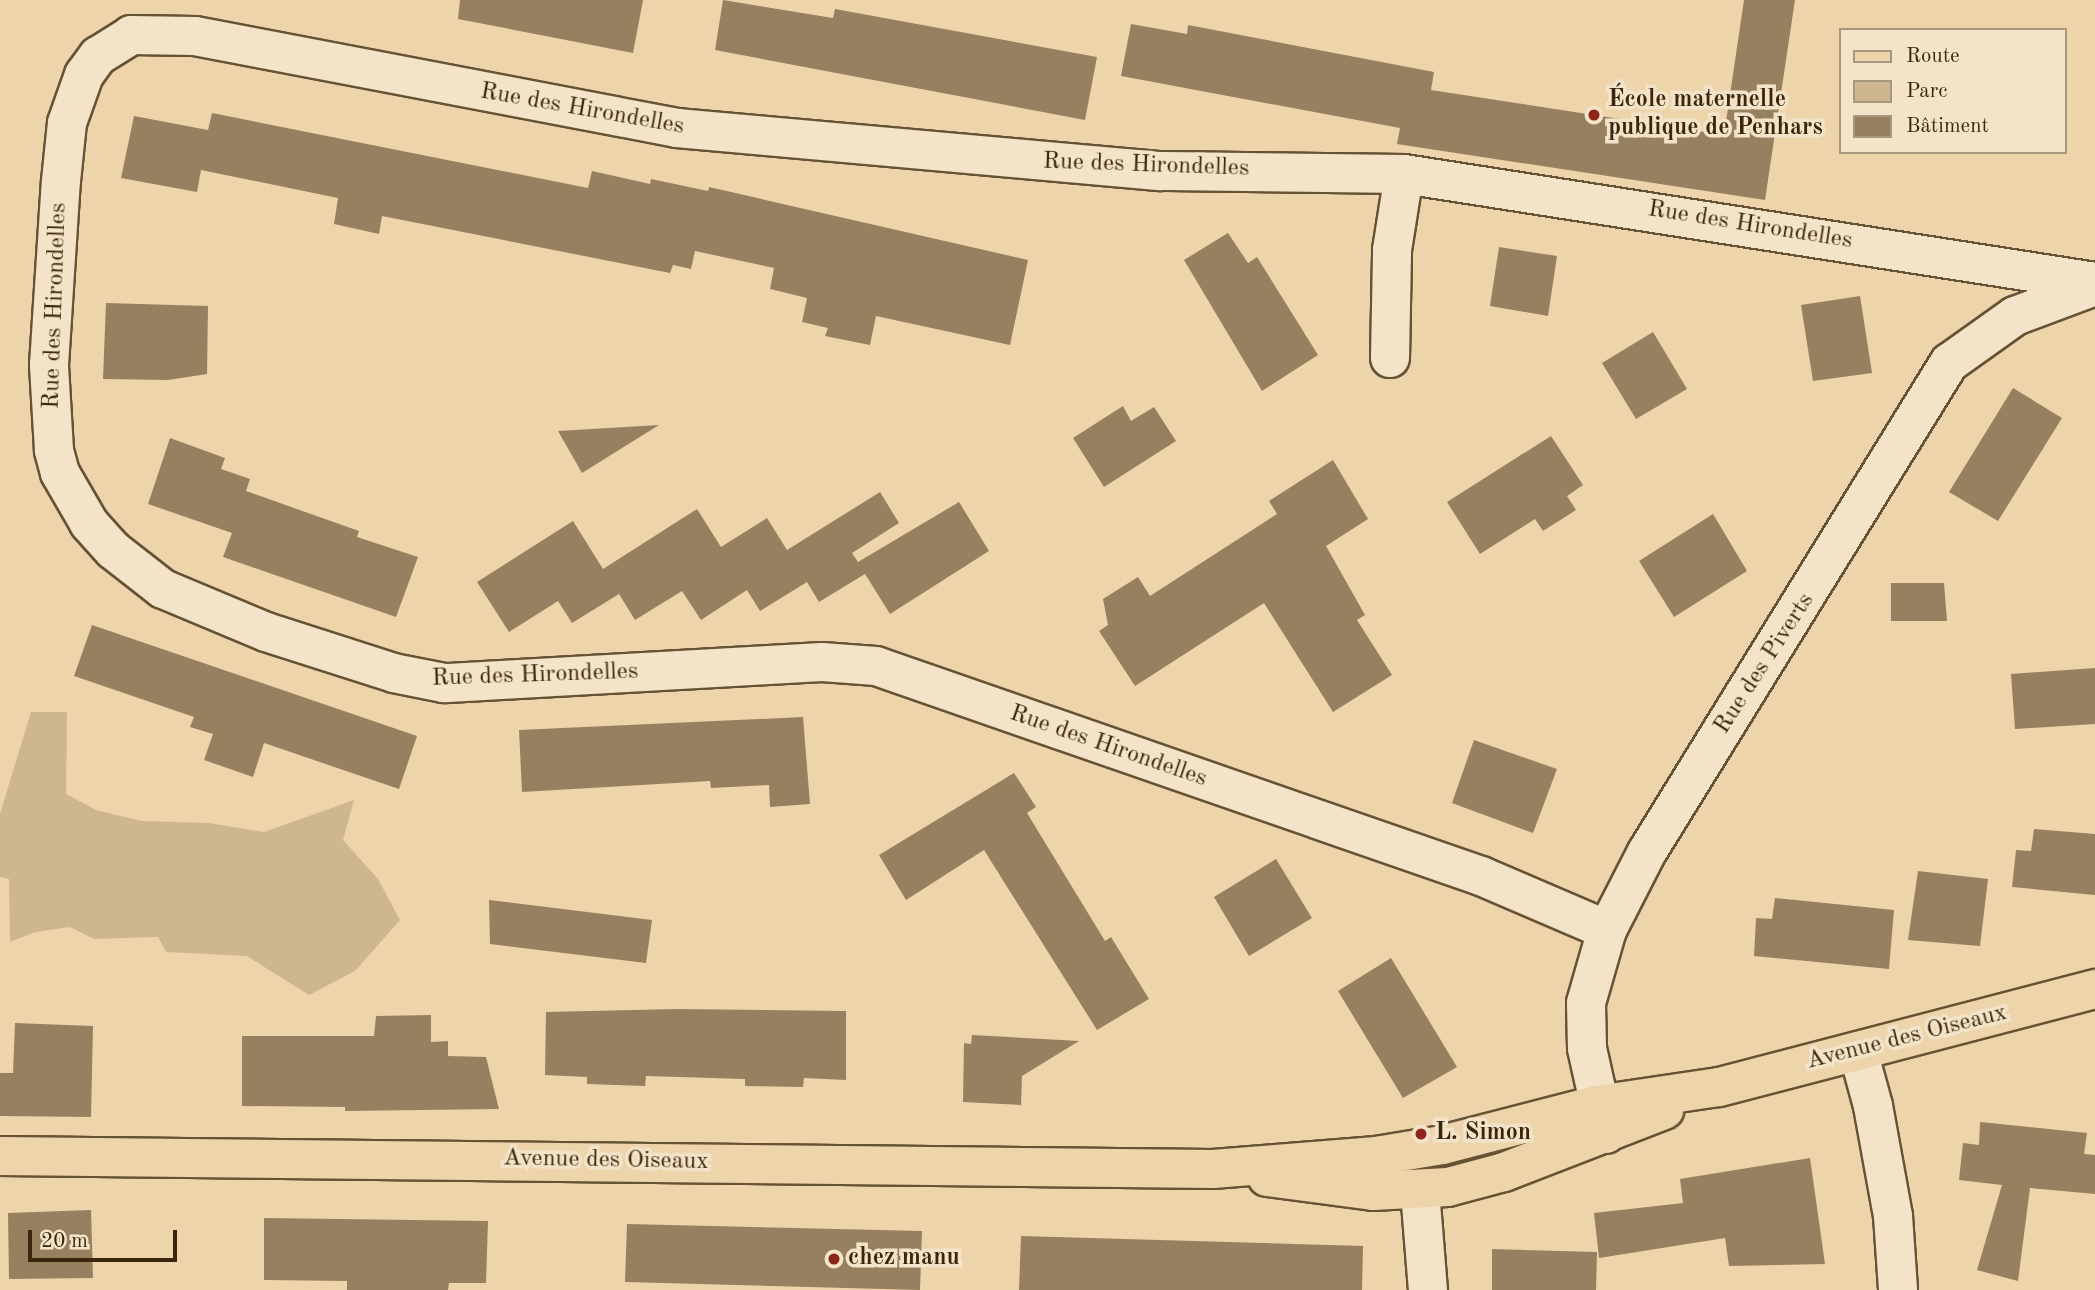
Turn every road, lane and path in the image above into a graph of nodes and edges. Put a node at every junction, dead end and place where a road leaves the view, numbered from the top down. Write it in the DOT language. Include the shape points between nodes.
graph roads {
  1 [pos="1404,174"];
  2 [pos="2095,284"];
  3 [pos="1390,358"];
  4 [pos="1607,930"];
  5 [pos="2093,997"];
  6 [pos="1858,1051"];
  7 [pos="1602,1120"];
  8 [pos="0,1156"];
  9 [pos="1213,1168"];
  10 [pos="1420,1191"];
  11 [pos="1428,1290"];
  12 [pos="1898,1290"];
  1 -- 2 [label="street, Rue des Hirondelles"];
  1 -- 3 [label="street" via="1392,250"];
  1 -- 4 [label="street, Rue des Hirondelles" via="1161,171 741,136 649,123 195,36 131,35 98,56 84,75 67,123 50,334 54,450 60,473 89,523 113,550 163,589 227,618 394,673 444,683 822,662 876,666 1481,876"];
  2 -- 4 [label="street, Rue des Piverts" via="2015,316 1949,363 1647,852"];
  4 -- 7 [label="street, Rue des Piverts" via="1586,1003 1587,1048"];
  5 -- 6 [label="main road, Avenue des Oiseaux"];
  6 -- 7 [label="main road, Avenue des Oiseaux"];
  6 -- 12 [label="street" via="1891,1204"];
  7 -- 9 [label="main road, Avenue des Oiseaux" via="1416,1151"];
  7 -- 10 [label="main road, Avenue des Oiseaux" via="1504,1172"];
  8 -- 9 [label="main road, Avenue des Oiseaux"];
  9 -- 10 [label="main road, Avenue des Oiseaux" via="1340,1189"];
  10 -- 11 [label="street"];
}
